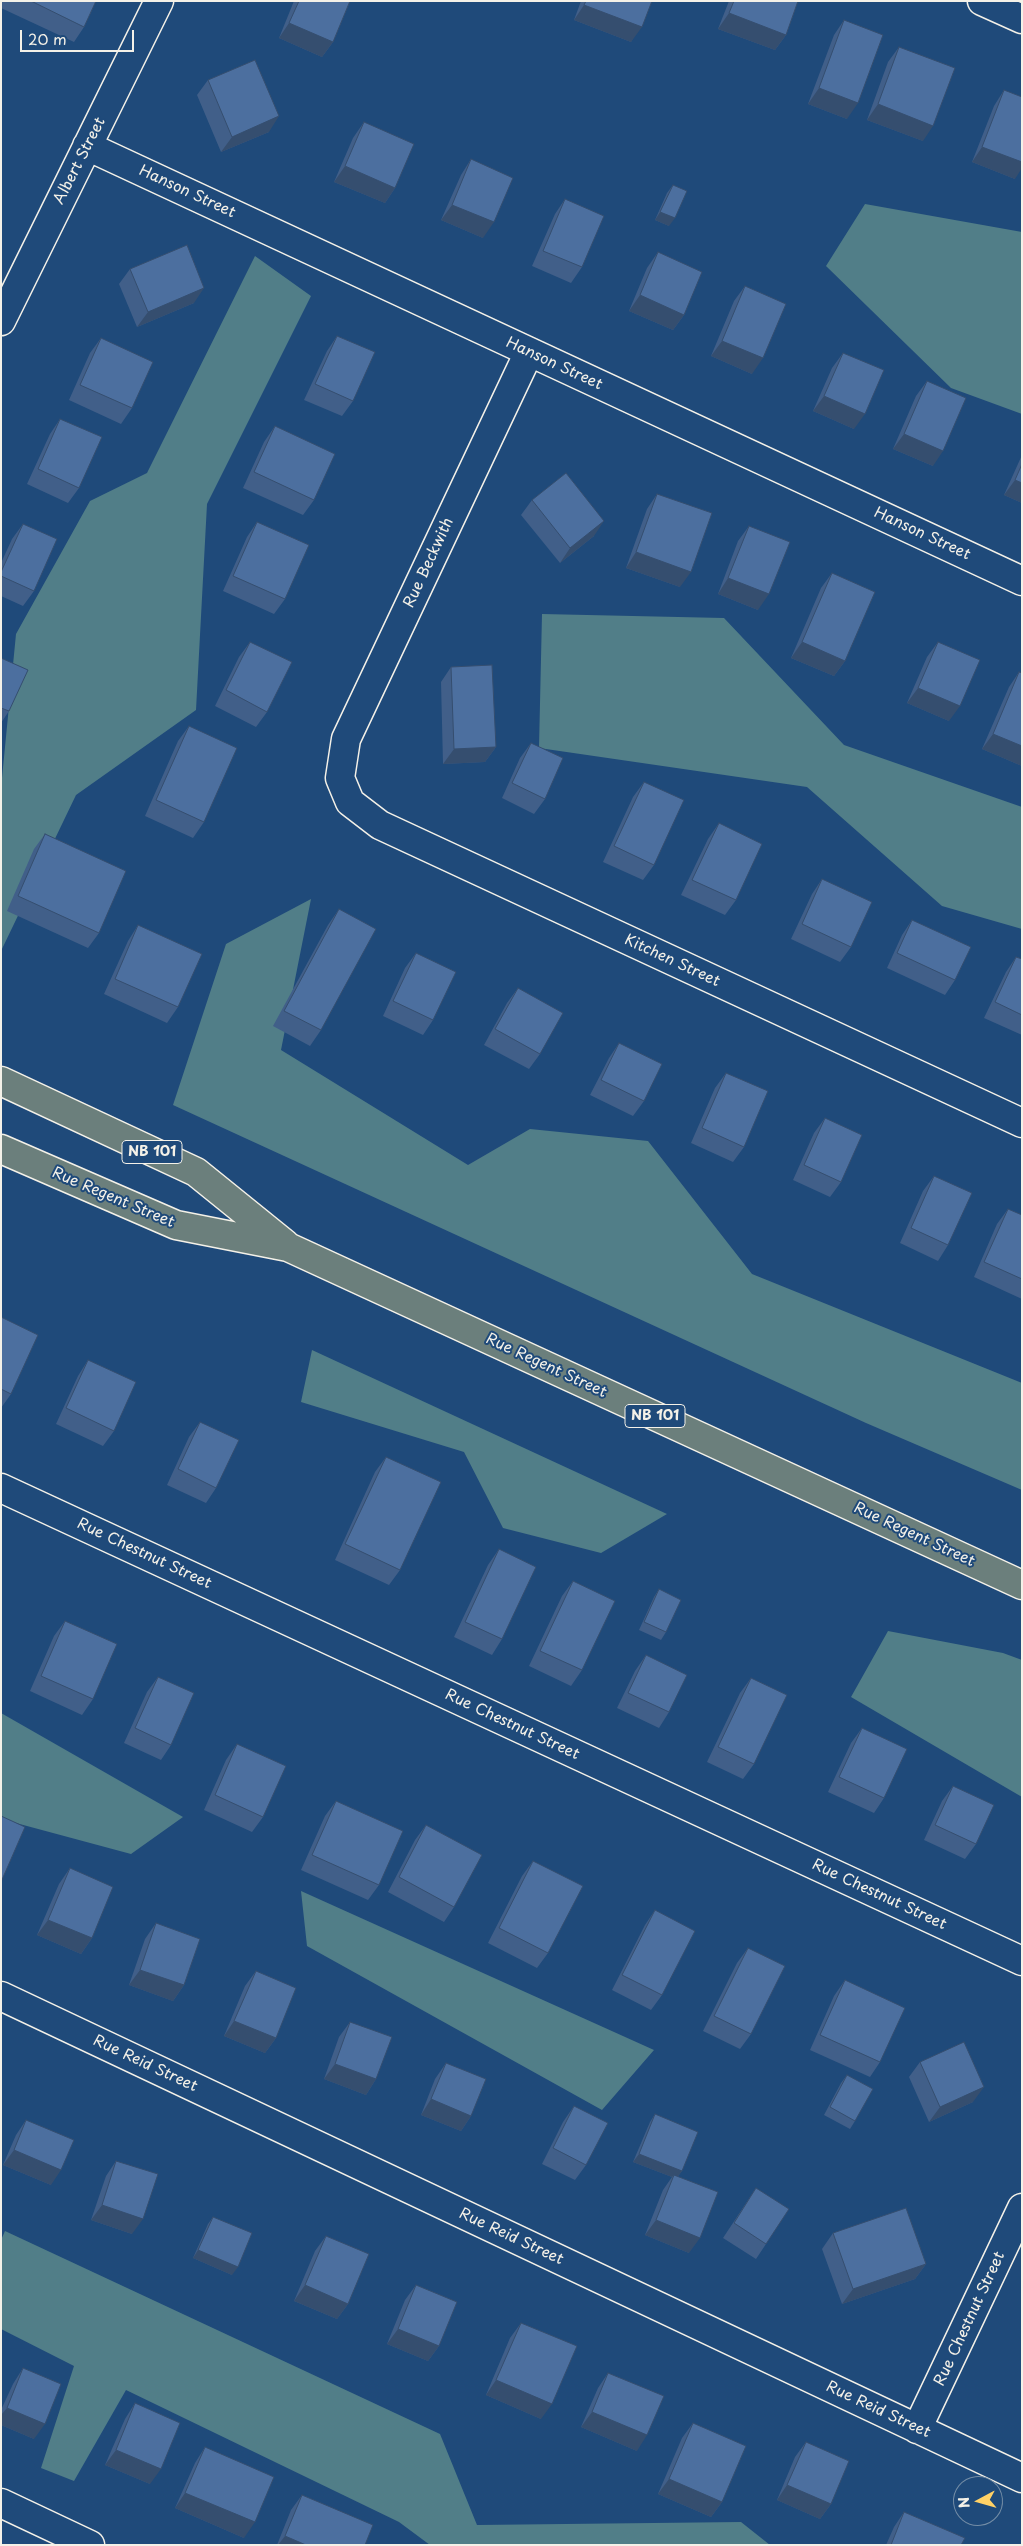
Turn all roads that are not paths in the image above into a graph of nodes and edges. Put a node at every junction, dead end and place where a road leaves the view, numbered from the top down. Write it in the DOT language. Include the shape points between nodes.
graph roads {
  1 [pos="159,1"];
  2 [pos="982,1"];
  3 [pos="1022,18"];
  4 [pos="87,146"];
  5 [pos="1,322"];
  6 [pos="529,352"];
  7 [pos="1022,581"];
  8 [pos="340,778"];
  9 [pos="1,1081"];
  10 [pos="1022,1123"];
  11 [pos="1,1149"];
  12 [pos="288,1247"];
  13 [pos="1,1488"];
  14 [pos="1022,1585"];
  15 [pos="1022,1961"];
  16 [pos="1,1996"];
  17 [pos="1022,2208"];
  18 [pos="917,2429"];
  19 [pos="1022,2478"];
  20 [pos="1,2503"];
  21 [pos="90,2545"];
  1 -- 4 [label="street, Albert Street"];
  2 -- 3 [label="street"];
  4 -- 5 [label="street, Albert Street"];
  4 -- 6 [label="street, Hanson Street"];
  6 -- 7 [label="street, Hanson Street"];
  6 -- 8 [label="street, Rue Beckwith" via="346,739"];
  8 -- 10 [label="street, Kitchen Street" via="350,802 380,825"];
  9 -- 12 [label="main road, Rue Regent Street / NB 101" via="196,1172"];
  11 -- 12 [label="main road, Rue Regent Street / NB 101" via="176,1225"];
  12 -- 14 [label="main road, Rue Regent Street / NB 101"];
  13 -- 15 [label="street, Rue Chestnut Street"];
  16 -- 18 [label="street, Rue Reid Street"];
  17 -- 18 [label="street, Rue Chestnut Street"];
  18 -- 19 [label="street, Rue Reid Street"];
  20 -- 21 [label="street"];
}
